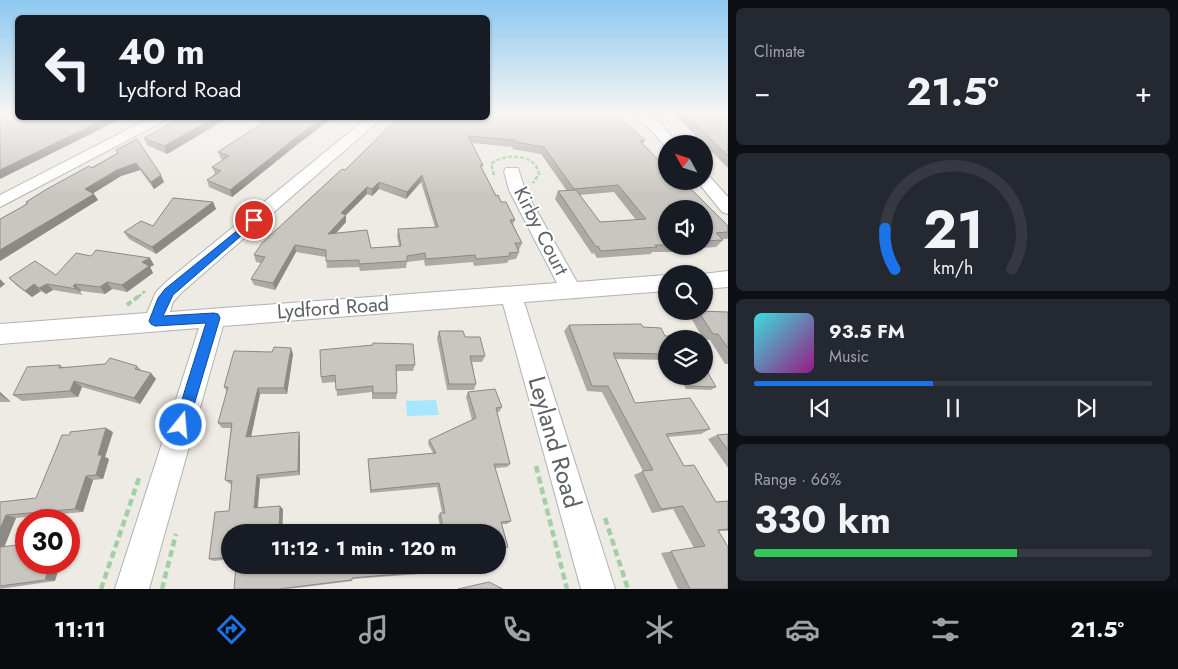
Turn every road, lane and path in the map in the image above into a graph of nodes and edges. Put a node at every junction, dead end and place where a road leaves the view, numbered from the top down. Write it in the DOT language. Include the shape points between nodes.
graph roads {
  1 [pos="116,140"];
  2 [pos="348,140"];
  3 [pos="512,171"];
  4 [pos="713,190"];
  5 [pos="0,202"];
  6 [pos="728,208"];
  7 [pos="728,279"];
  8 [pos="713,280"];
  9 [pos="658,284"];
  10 [pos="571,290"];
  11 [pos="511,295"];
  12 [pos="214,318"];
  13 [pos="155,321"];
  14 [pos="0,334"];
  15 [pos="132,589"];
  16 [pos="598,589"];
  1 -- 5 [label="street"];
  2 -- 13 [label="street" via="174,287 164,298"];
  3 -- 10 [label="street, Kirby Court" via="517,190"];
  4 -- 6 [label="street"];
  7 -- 8 [label="street"];
  9 -- 10 [label="street, Lydford Road"];
  10 -- 11 [label="street, Lydford Road"];
  11 -- 12 [label="street, Lydford Road"];
  11 -- 16 [label="street, Leyland Road"];
  12 -- 13 [label="street, Lydford Road"];
  12 -- 15 [label="street"];
  13 -- 14 [label="street, Lydford Road"];
}
